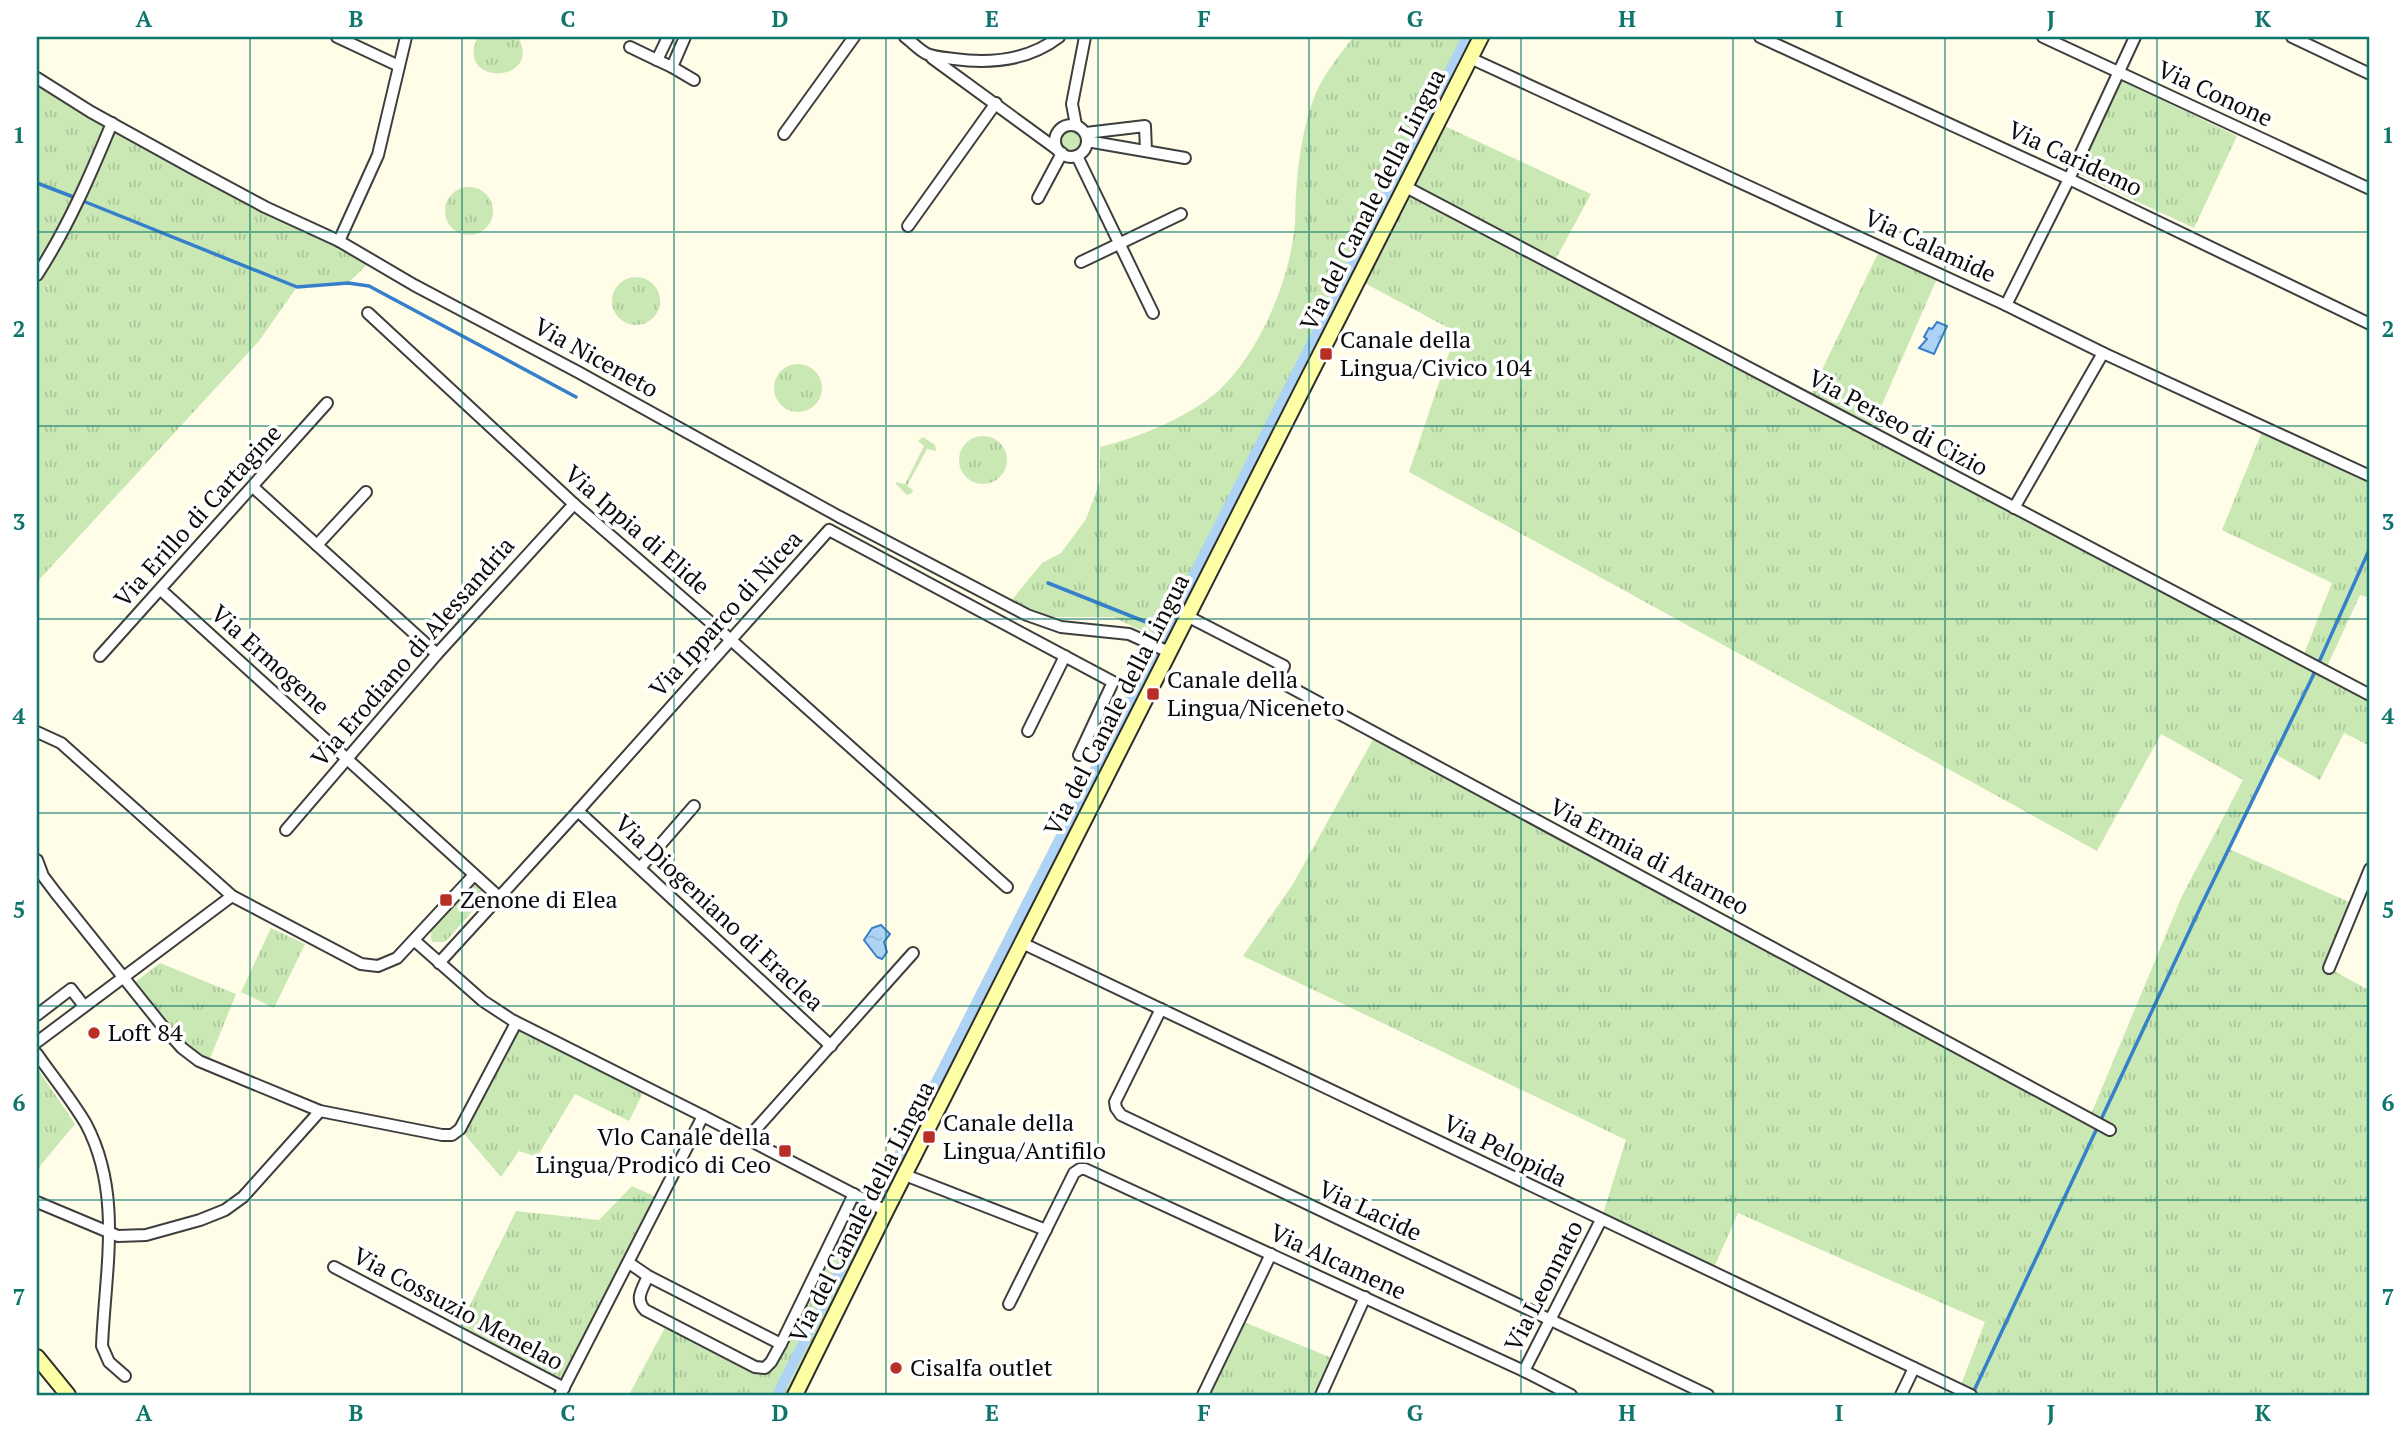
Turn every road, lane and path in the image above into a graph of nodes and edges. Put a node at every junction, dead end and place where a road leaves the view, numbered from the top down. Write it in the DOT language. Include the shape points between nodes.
graph roads {
  1 [pos="337,37"];
  2 [pos="407,37"];
  3 [pos="668,37"];
  4 [pos="685,37"];
  5 [pos="853,37"];
  6 [pos="905,37"];
  7 [pos="1059,37"];
  8 [pos="1085,37"];
  9 [pos="1481,37"];
  10 [pos="1760,37"];
  11 [pos="2043,37"];
  12 [pos="2135,37"];
  13 [pos="2292,37"];
  14 [pos="630,47"];
  15 [pos="927,54"];
  16 [pos="1471,58"];
  17 [pos="657,60"];
  18 [pos="399,66"];
  19 [pos="672,67"];
  20 [pos="2118,72"];
  21 [pos="2370,74"];
  22 [pos="37,78"];
  23 [pos="694,80"];
  24 [pos="996,103"];
  25 [pos="112,123"];
  26 [pos="1076,125"];
  27 [pos="784,134"];
  28 [pos="1086,137"];
  29 [pos="1146,151"];
  30 [pos="1060,152"];
  31 [pos="1077,156"];
  32 [pos="1185,158"];
  33 [pos="2069,179"];
  34 [pos="1406,187"];
  35 [pos="2370,189"];
  36 [pos="1038,198"];
  37 [pos="1181,214"];
  38 [pos="908,226"];
  39 [pos="339,241"];
  40 [pos="1120,244"];
  41 [pos="1081,262"];
  42 [pos="37,275"];
  43 [pos="2006,305"];
  44 [pos="368,313"];
  45 [pos="1153,313"];
  46 [pos="2370,324"];
  47 [pos="2103,353"];
  48 [pos="327,402"];
  49 [pos="2370,476"];
  50 [pos="253,487"];
  51 [pos="366,492"];
  52 [pos="574,504"];
  53 [pos="2014,508"];
  54 [pos="838,516"];
  55 [pos="829,530"];
  56 [pos="317,545"];
  57 [pos="161,590"];
  58 [pos="1187,616"];
  59 [pos="732,640"];
  60 [pos="1165,650"];
  61 [pos="437,653"];
  62 [pos="100,656"];
  63 [pos="1065,656"];
  64 [pos="2370,695"];
  65 [pos="1028,731"];
  66 [pos="37,732"];
  67 [pos="1079,755"];
  68 [pos="346,758"];
  69 [pos="694,806"];
  70 [pos="578,811"];
  71 [pos="286,830"];
  72 [pos="37,860"];
  73 [pos="640,868"];
  74 [pos="2370,869"];
  75 [pos="474,875"];
  76 [pos="1007,887"];
  77 [pos="232,896"];
  78 [pos="499,897"];
  79 [pos="415,942"];
  80 [pos="1022,943"];
  81 [pos="913,953"];
  82 [pos="439,963"];
  83 [pos="2329,968"];
  84 [pos="124,976"];
  85 [pos="83,1006"];
  86 [pos="1161,1009"];
  87 [pos="37,1017"];
  88 [pos="516,1023"];
  89 [pos="48,1033"];
  90 [pos="37,1042"];
  91 [pos="831,1046"];
  92 [pos="37,1054"];
  93 [pos="320,1111"];
  94 [pos="703,1115"];
  95 [pos="2110,1130"];
  96 [pos="747,1139"];
  97 [pos="905,1175"];
  98 [pos="859,1197"];
  99 [pos="37,1202"];
  100 [pos="884,1210"];
  101 [pos="1601,1220"];
  102 [pos="1046,1230"];
  103 [pos="110,1234"];
  104 [pos="1271,1254"];
  105 [pos="629,1263"];
  106 [pos="334,1267"];
  107 [pos="648,1276"];
  108 [pos="1365,1297"];
  109 [pos="1009,1304"];
  110 [pos="1551,1320"];
  111 [pos="781,1343"];
  112 [pos="37,1357"];
  113 [pos="1914,1368"];
  114 [pos="1524,1371"];
  115 [pos="125,1376"];
  116 [pos="562,1392"];
  117 [pos="1965,1393"];
  118 [pos="68,1395"];
  119 [pos="795,1395"];
  120 [pos="1203,1395"];
  121 [pos="1321,1395"];
  122 [pos="1571,1395"];
  123 [pos="1708,1395"];
  124 [pos="1901,1395"];
  1 -- 18 [label="street"];
  2 -- 18 [label="street"];
  3 -- 17 [label="street"];
  4 -- 19 [label="street"];
  5 -- 27 [label="street"];
  6 -- 15 [label="street"];
  7 -- 15 [label="street" via="1038,50 999,61"];
  8 -- 26 [label="street" via="1072,104"];
  9 -- 16 [label="street, Via del Canale della Lingua"];
  10 -- 33 [label="street, Via Caridemo"];
  11 -- 20 [label="street, Via Conone"];
  12 -- 20 [label="street"];
  13 -- 21 [label="street"];
  14 -- 17 [label="street"];
  15 -- 24 [label="street"];
  16 -- 34 [label="street, Via del Canale della Lingua"];
  16 -- 43 [label="street, Via Calamide"];
  17 -- 19 [label="street"];
  18 -- 39 [label="street" via="378,155"];
  19 -- 23 [label="street"];
  20 -- 33 [label="street"];
  20 -- 35 [label="street, Via Conone"];
  22 -- 25 [label="street, Via Niceneto"];
  24 -- 30 [label="street"];
  24 -- 38 [label="street"];
  25 -- 39 [label="street, Via Niceneto"];
  25 -- 42 [label="street" via="87,185"];
  26 -- 28 [label="street"];
  26 -- 30 [label="street" via="1056,134"];
  28 -- 29 [label="street"];
  28 -- 29 [label="street" via="1145,126"];
  28 -- 31 [label="street" via="1083,152"];
  29 -- 32 [label="street"];
  30 -- 31 [label="street"];
  30 -- 36 [label="street"];
  31 -- 40 [label="street"];
  33 -- 43 [label="street"];
  33 -- 46 [label="street, Via Caridemo"];
  34 -- 53 [label="street, Via Perseo di Cizio"];
  34 -- 58 [label="street, Via del Canale della Lingua"];
  37 -- 40 [label="street"];
  39 -- 54 [label="street, Via Niceneto"];
  40 -- 41 [label="street"];
  40 -- 45 [label="street"];
  43 -- 47 [label="street, Via Calamide"];
  44 -- 52 [label="street, Via Ippia di Elide"];
  47 -- 49 [label="street, Via Calamide"];
  47 -- 53 [label="street"];
  48 -- 50 [label="street, Via Erillo di Cartagine"];
  50 -- 56 [label="street"];
  50 -- 57 [label="street, Via Erillo di Cartagine"];
  51 -- 56 [label="street"];
  52 -- 59 [label="street, Via Ippia di Elide"];
  52 -- 61 [label="street, Via Erodiano di Alessandria"];
  53 -- 64 [label="street, Via Perseo di Cizio"];
  54 -- 55 [label="street"];
  54 -- 60 [label="street, Via Niceneto" via="1033,618 1066,628 1124,633"];
  55 -- 59 [label="street, Via Ipparco di Nicea"];
  55 -- 63 [label="street, Via Ipparco di Nicea"];
  56 -- 61 [label="street"];
  57 -- 62 [label="street, Via Erillo di Cartagine"];
  57 -- 68 [label="street, Via Ermogene"];
  58 -- 60 [label="street, Via del Canale della Lingua"];
  58 -- 95 [label="street, Via Ermia di Atarneo" via="1284,666 1277,680"];
  59 -- 70 [label="street, Via Ipparco di Nicea"];
  59 -- 76 [label="street, Via Ippia di Elide"];
  60 -- 80 [label="street, Via del Canale della Lingua"];
  61 -- 68 [label="street, Via Erodiano di Alessandria"];
  63 -- 65 [label="street"];
  63 -- 67 [label="street, Via Ipparco di Nicea" via="1113,682"];
  66 -- 77 [label="street" via="61,743"];
  68 -- 71 [label="street, Via Erodiano di Alessandria"];
  68 -- 75 [label="street, Via Ermogene"];
  69 -- 73 [label="street"];
  70 -- 73 [label="street, Via Diogeniano di Eraclea"];
  70 -- 78 [label="street, Via Ipparco di Nicea"];
  72 -- 84 [label="street" via="51,888"];
  73 -- 91 [label="street, Via Diogeniano di Eraclea"];
  74 -- 83 [label="street"];
  75 -- 78 [label="street, Via Ermogene"];
  75 -- 79 [label="street"];
  77 -- 79 [label="street" via="366,965 390,963"];
  77 -- 84 [label="street"];
  78 -- 82 [label="street, Via Ipparco di Nicea"];
  79 -- 82 [label="street"];
  80 -- 86 [label="street, Via Pelopida"];
  80 -- 97 [label="street, Via del Canale della Lingua"];
  81 -- 91 [label="street"];
  82 -- 88 [label="street"];
  84 -- 85 [label="street"];
  84 -- 93 [label="street" via="164,1028 195,1058"];
  85 -- 87 [label="street" via="71,989"];
  85 -- 89 [label="street"];
  86 -- 101 [label="street, Via Pelopida"];
  86 -- 110 [label="street, Via Lacide" via="1115,1102 1121,1115"];
  87 -- 89 [label="street"];
  88 -- 93 [label="street" via="460,1129 452,1135"];
  88 -- 94 [label="street"];
  89 -- 90 [label="street"];
  91 -- 96 [label="street"];
  92 -- 103 [label="street" via="92,1138 107,1188"];
  93 -- 103 [label="street" via="247,1194 225,1210 151,1234"];
  94 -- 96 [label="street"];
  94 -- 105 [label="street"];
  96 -- 98 [label="street"];
  97 -- 100 [label="street, Via del Canale della Lingua"];
  97 -- 102 [label="street"];
  98 -- 100 [label="street"];
  98 -- 111 [label="street"];
  99 -- 103 [label="street"];
  100 -- 119 [label="street, Via del Canale della Lingua"];
  101 -- 110 [label="street, Via Leonnato"];
  101 -- 113 [label="street, Via Pelopida"];
  102 -- 104 [label="street, Via Alcamene" via="1074,1173 1087,1169"];
  102 -- 109 [label="street"];
  103 -- 115 [label="street" via="102,1346 109,1362"];
  104 -- 108 [label="street, Via Alcamene"];
  104 -- 120 [label="street"];
  105 -- 107 [label="street"];
  105 -- 116 [label="street"];
  106 -- 116 [label="street, Via Cossuzio Menelao"];
  107 -- 111 [label="street"];
  107 -- 111 [label="street" via="639,1297 643,1308 749,1364 765,1368"];
  108 -- 114 [label="street, Via Alcamene"];
  108 -- 121 [label="street"];
  110 -- 114 [label="street, Via Leonnato"];
  110 -- 123 [label="street, Via Lacide"];
  112 -- 118 [label="street"];
  113 -- 117 [label="street, Via Pelopida"];
  113 -- 124 [label="street"];
  114 -- 122 [label="street, Via Alcamene"];
}
